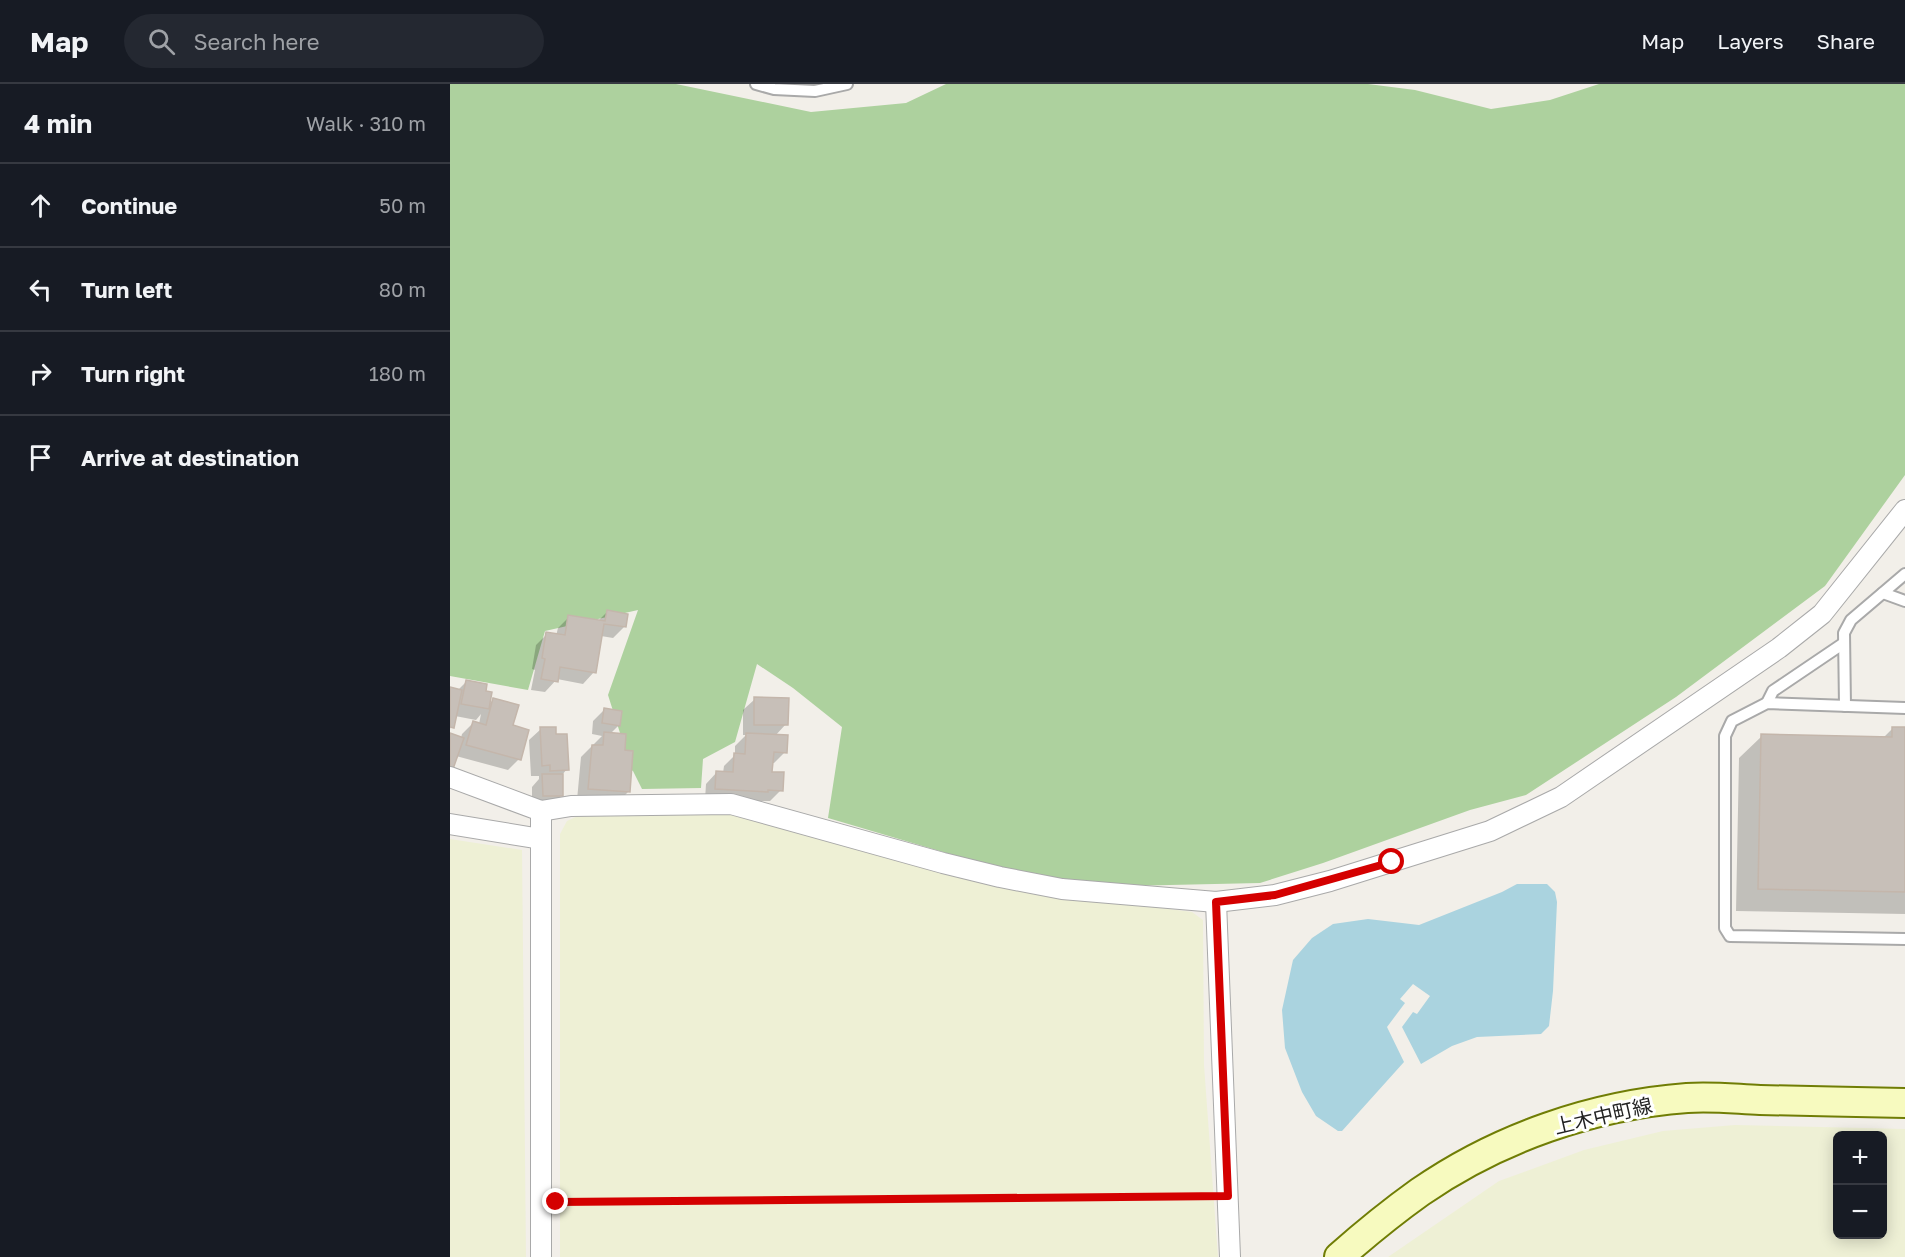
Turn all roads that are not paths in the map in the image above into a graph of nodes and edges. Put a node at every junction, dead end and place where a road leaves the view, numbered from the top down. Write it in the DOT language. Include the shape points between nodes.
graph roads {
  1 [pos="756,84"];
  2 [pos="847,84"];
  3 [pos="1905,510"];
  4 [pos="1905,574"];
  5 [pos="1883,593"];
  6 [pos="1905,601"];
  7 [pos="1844,643"];
  8 [pos="1767,703"];
  9 [pos="1845,706"];
  10 [pos="1905,708"];
  11 [pos="450,777"];
  12 [pos="541,812"];
  13 [pos="450,824"];
  14 [pos="541,838"];
  15 [pos="1216,902"];
  16 [pos="1905,939"];
  17 [pos="1905,1103"];
  18 [pos="541,1257"];
  19 [pos="1230,1257"];
  20 [pos="1339,1257"];
  1 -- 2 [label="lane" via="815,91"];
  3 -- 15 [label="street" via="1822,614 1779,648 1561,797 1490,831 1371,868 1275,895"];
  4 -- 5 [label="lane"];
  5 -- 6 [label="lane"];
  5 -- 7 [label="lane" via="1851,620"];
  7 -- 8 [label="lane" via="1773,691"];
  7 -- 9 [label="lane"];
  8 -- 9 [label="lane"];
  8 -- 16 [label="lane" via="1732,721 1725,736 1725,928 1730,936"];
  9 -- 10 [label="lane"];
  11 -- 12 [label="street"];
  12 -- 14 [label="street"];
  12 -- 15 [label="street" via="571,806 731,804 1000,878 1062,889"];
  13 -- 14 [label="street"];
  14 -- 18 [label="street"];
  15 -- 19 [label="street"];
  17 -- 20 [label="main road, 上木中町線" via="1688,1098 1580,1117 1494,1149 1459,1169 1395,1210"];
}
